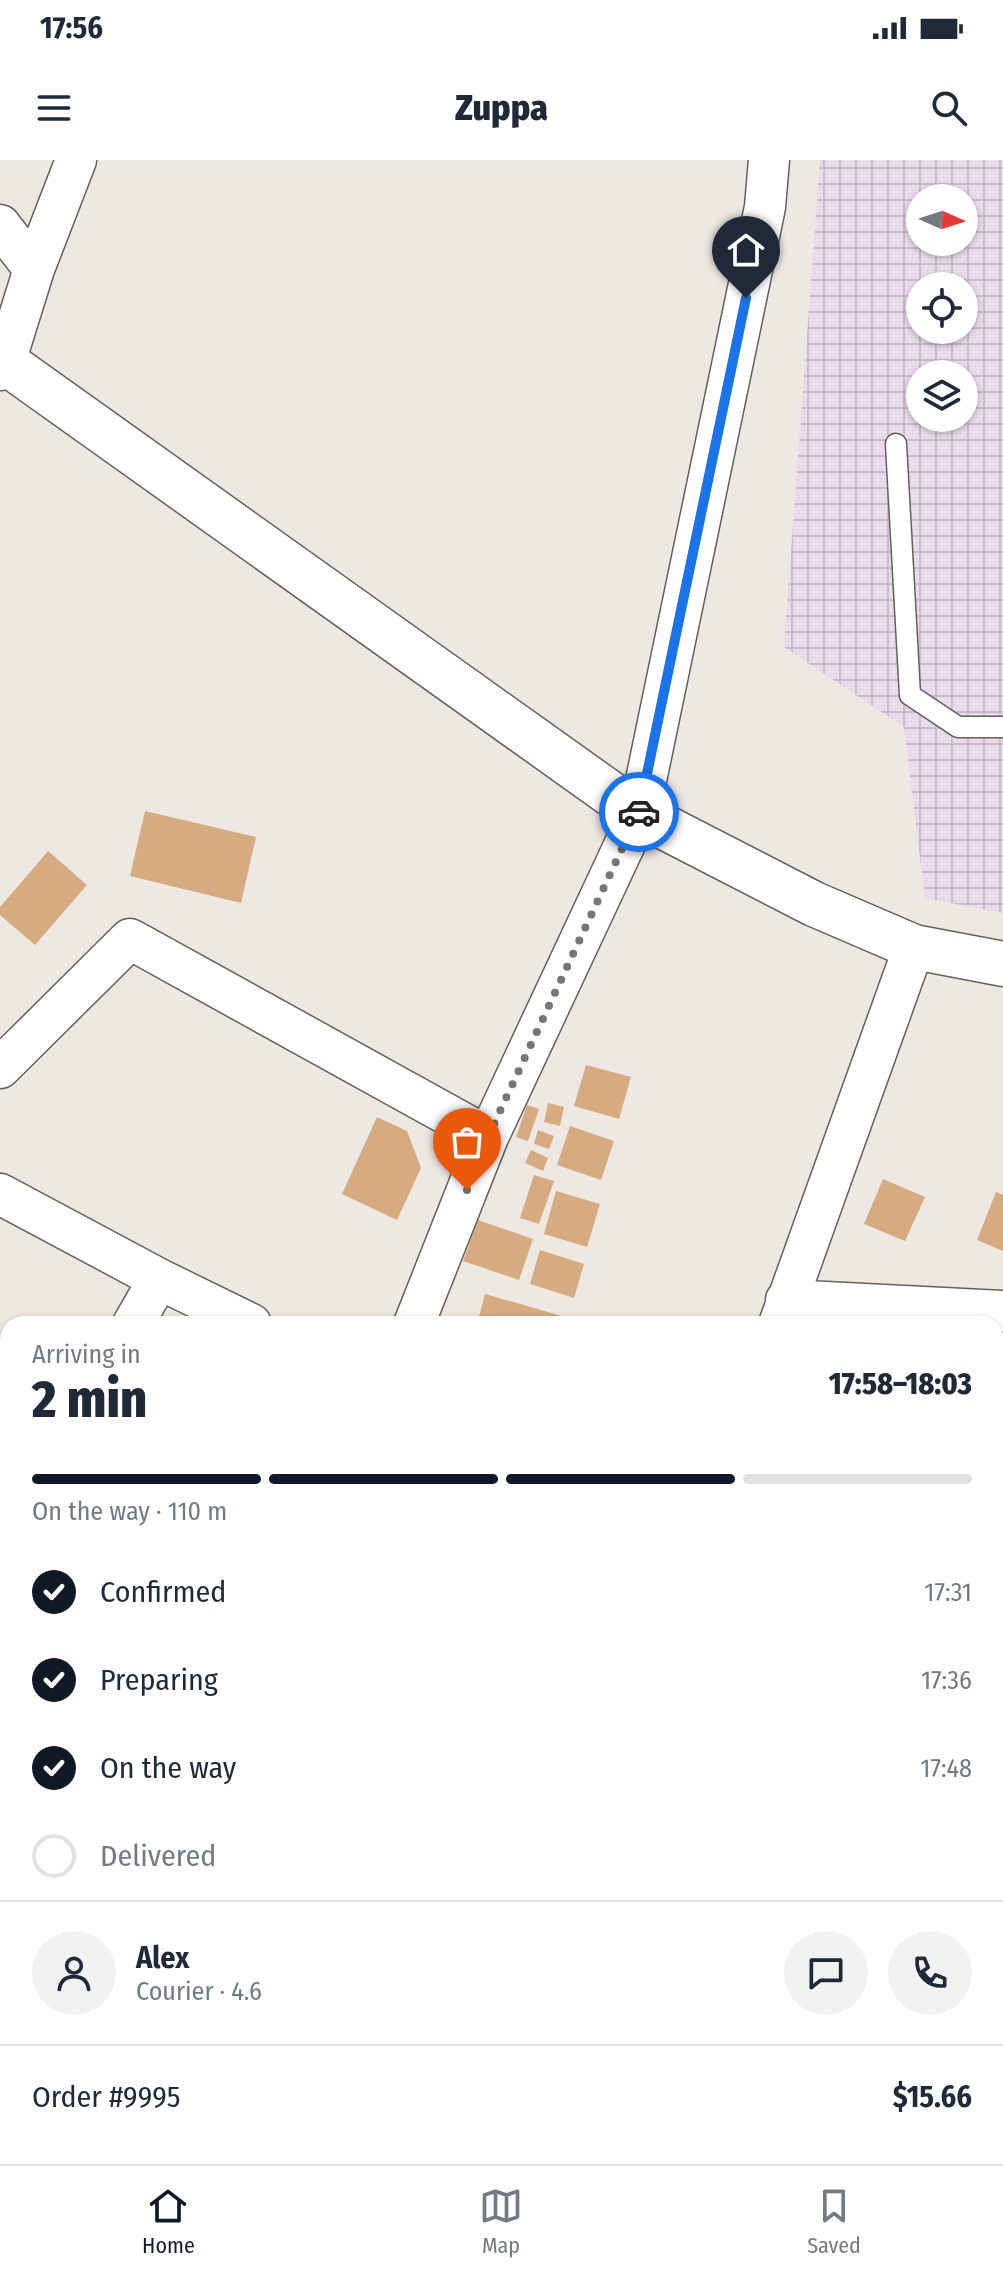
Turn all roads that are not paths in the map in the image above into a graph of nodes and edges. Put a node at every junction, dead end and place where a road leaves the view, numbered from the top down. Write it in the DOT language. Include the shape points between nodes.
graph roads {
  1 [pos="76,160"];
  2 [pos="769,160"];
  3 [pos="0,225"];
  4 [pos="34,269"];
  5 [pos="3,365"];
  6 [pos="896,444"];
  7 [pos="1003,727"];
  8 [pos="639,814"];
  9 [pos="914,947"];
  10 [pos="1003,964"];
  11 [pos="0,1068"];
  12 [pos="488,1137"];
  13 [pos="0,1194"];
  14 [pos="159,1279"];
  15 [pos="1003,1311"];
  16 [pos="783,1312"];
  17 [pos="138,1316"];
  18 [pos="235,1316"];
  19 [pos="417,1316"];
  1 -- 4 [label="street"];
  2 -- 8 [label="street" via="765,207"];
  3 -- 4 [label="street"];
  4 -- 5 [label="street"];
  5 -- 8 [label="street"];
  6 -- 7 [label="lane" via="910,695 958,727"];
  8 -- 9 [label="street" via="814,904"];
  8 -- 12 [label="street"];
  9 -- 10 [label="street"];
  9 -- 16 [label="street"];
  11 -- 12 [label="street" via="130,939"];
  12 -- 19 [label="street"];
  13 -- 14 [label="street"];
  14 -- 17 [label="street"];
  14 -- 18 [label="street"];
  15 -- 16 [label="street"];
}
